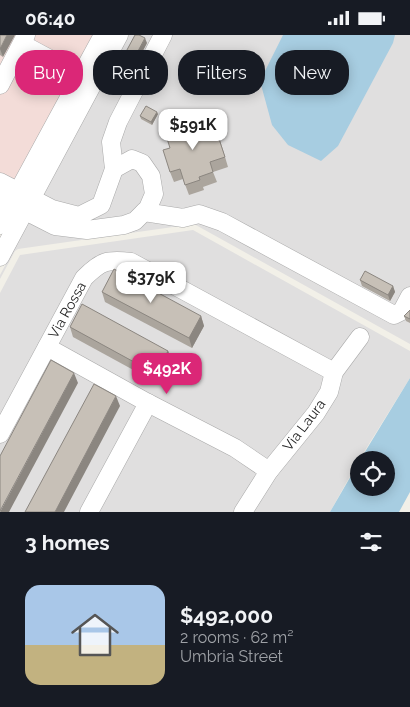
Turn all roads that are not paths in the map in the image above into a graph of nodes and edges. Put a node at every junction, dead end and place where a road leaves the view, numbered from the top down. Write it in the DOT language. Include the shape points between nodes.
graph roads {
  1 [pos="103,35"];
  2 [pos="118,35"];
  3 [pos="164,35"];
  4 [pos="24,39"];
  5 [pos="87,79"];
  6 [pos="0,85"];
  7 [pos="114,169"];
  8 [pos="0,181"];
  9 [pos="17,201"];
  10 [pos="99,206"];
  11 [pos="144,212"];
  12 [pos="0,225"];
  13 [pos="108,227"];
  14 [pos="0,257"];
  15 [pos="410,296"];
  16 [pos="360,337"];
  17 [pos="47,347"];
  18 [pos="334,373"];
  19 [pos="148,403"];
  20 [pos="0,434"];
  21 [pos="269,471"];
  22 [pos="89,512"];
  23 [pos="243,512"];
  1 -- 5 [label="street"];
  2 -- 5 [label="street"];
  3 -- 7 [label="street" via="118,122 111,142"];
  4 -- 5 [label="street"];
  4 -- 6 [label="street"];
  5 -- 9 [label="street"];
  7 -- 10 [label="street"];
  7 -- 11 [label="street" via="132,159 142,163 151,176 154,194"];
  8 -- 9 [label="street"];
  9 -- 10 [label="street" via="79,216"];
  9 -- 12 [label="street"];
  9 -- 13 [label="street" via="55,226 87,230"];
  9 -- 14 [label="street"];
  10 -- 13 [label="street"];
  11 -- 13 [label="street" via="135,221"];
  11 -- 15 [label="street" via="183,218 199,214 222,222 394,315 402,311"];
  16 -- 18 [label="street, Via Laura"];
  17 -- 18 [label="street, Via Rossa" via="84,278 96,266 112,260 131,261"];
  17 -- 19 [label="street"];
  17 -- 20 [label="street, Via Rossa"];
  18 -- 21 [label="street, Via Laura" via="329,392 316,413"];
  19 -- 21 [label="street" via="235,448"];
  19 -- 22 [label="street"];
  21 -- 23 [label="street, Via Laura"];
}
